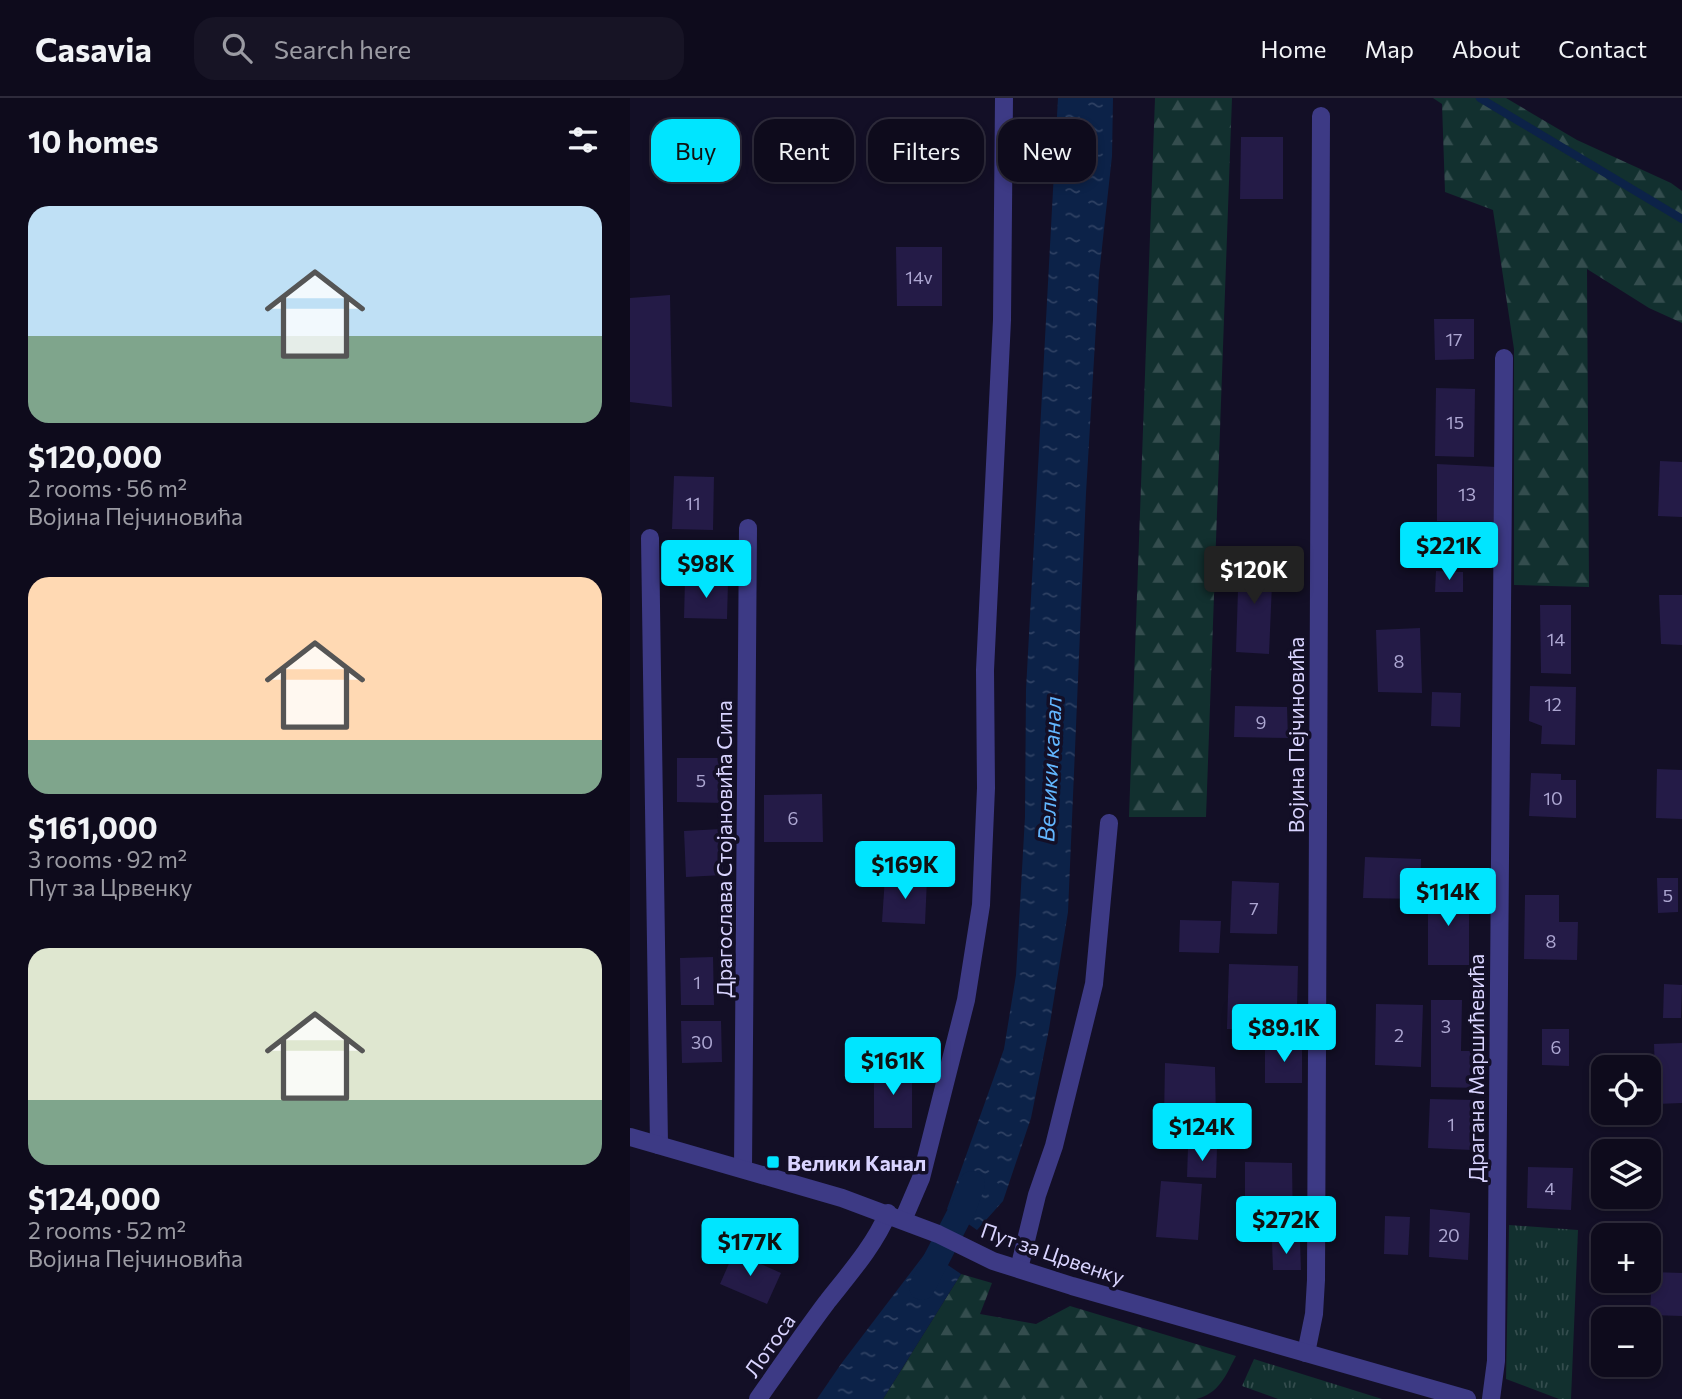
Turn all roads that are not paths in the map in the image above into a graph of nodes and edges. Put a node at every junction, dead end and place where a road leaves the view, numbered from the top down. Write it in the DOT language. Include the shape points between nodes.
graph roads {
  1 [pos="1004,98"];
  2 [pos="1321,116"];
  3 [pos="1504,358"];
  4 [pos="748,528"];
  5 [pos="650,538"];
  6 [pos="1109,823"];
  7 [pos="630,1137"];
  8 [pos="659,1145"];
  9 [pos="743,1169"];
  10 [pos="895,1216"];
  11 [pos="1019,1269"];
  12 [pos="1306,1353"];
  13 [pos="758,1399"];
  14 [pos="1467,1399"];
  15 [pos="1491,1399"];
  1 -- 10 [label="street, Лотоса" via="1002,320 985,670 981,905 966,1000 921,1178"];
  2 -- 12 [label="street, Војина Пејчиновића" via="1316,1266"];
  3 -- 15 [label="street, Драгана Маршићевића" via="1496,1362"];
  4 -- 9 [label="street, Драгослава Стојановића Сипа"];
  5 -- 8 [label="street"];
  6 -- 11 [label="street" via="1094,984"];
  7 -- 8 [label="street, Пут за Црвенку"];
  8 -- 9 [label="street, Пут за Црвенку"];
  9 -- 10 [label="street, Пут за Црвенку"];
  10 -- 11 [label="street, Пут за Црвенку"];
  10 -- 13 [label="street, Лотоса" via="881,1228"];
  11 -- 12 [label="street, Пут за Црвенку"];
  12 -- 14 [label="street, Пут за Црвенку"];
}
